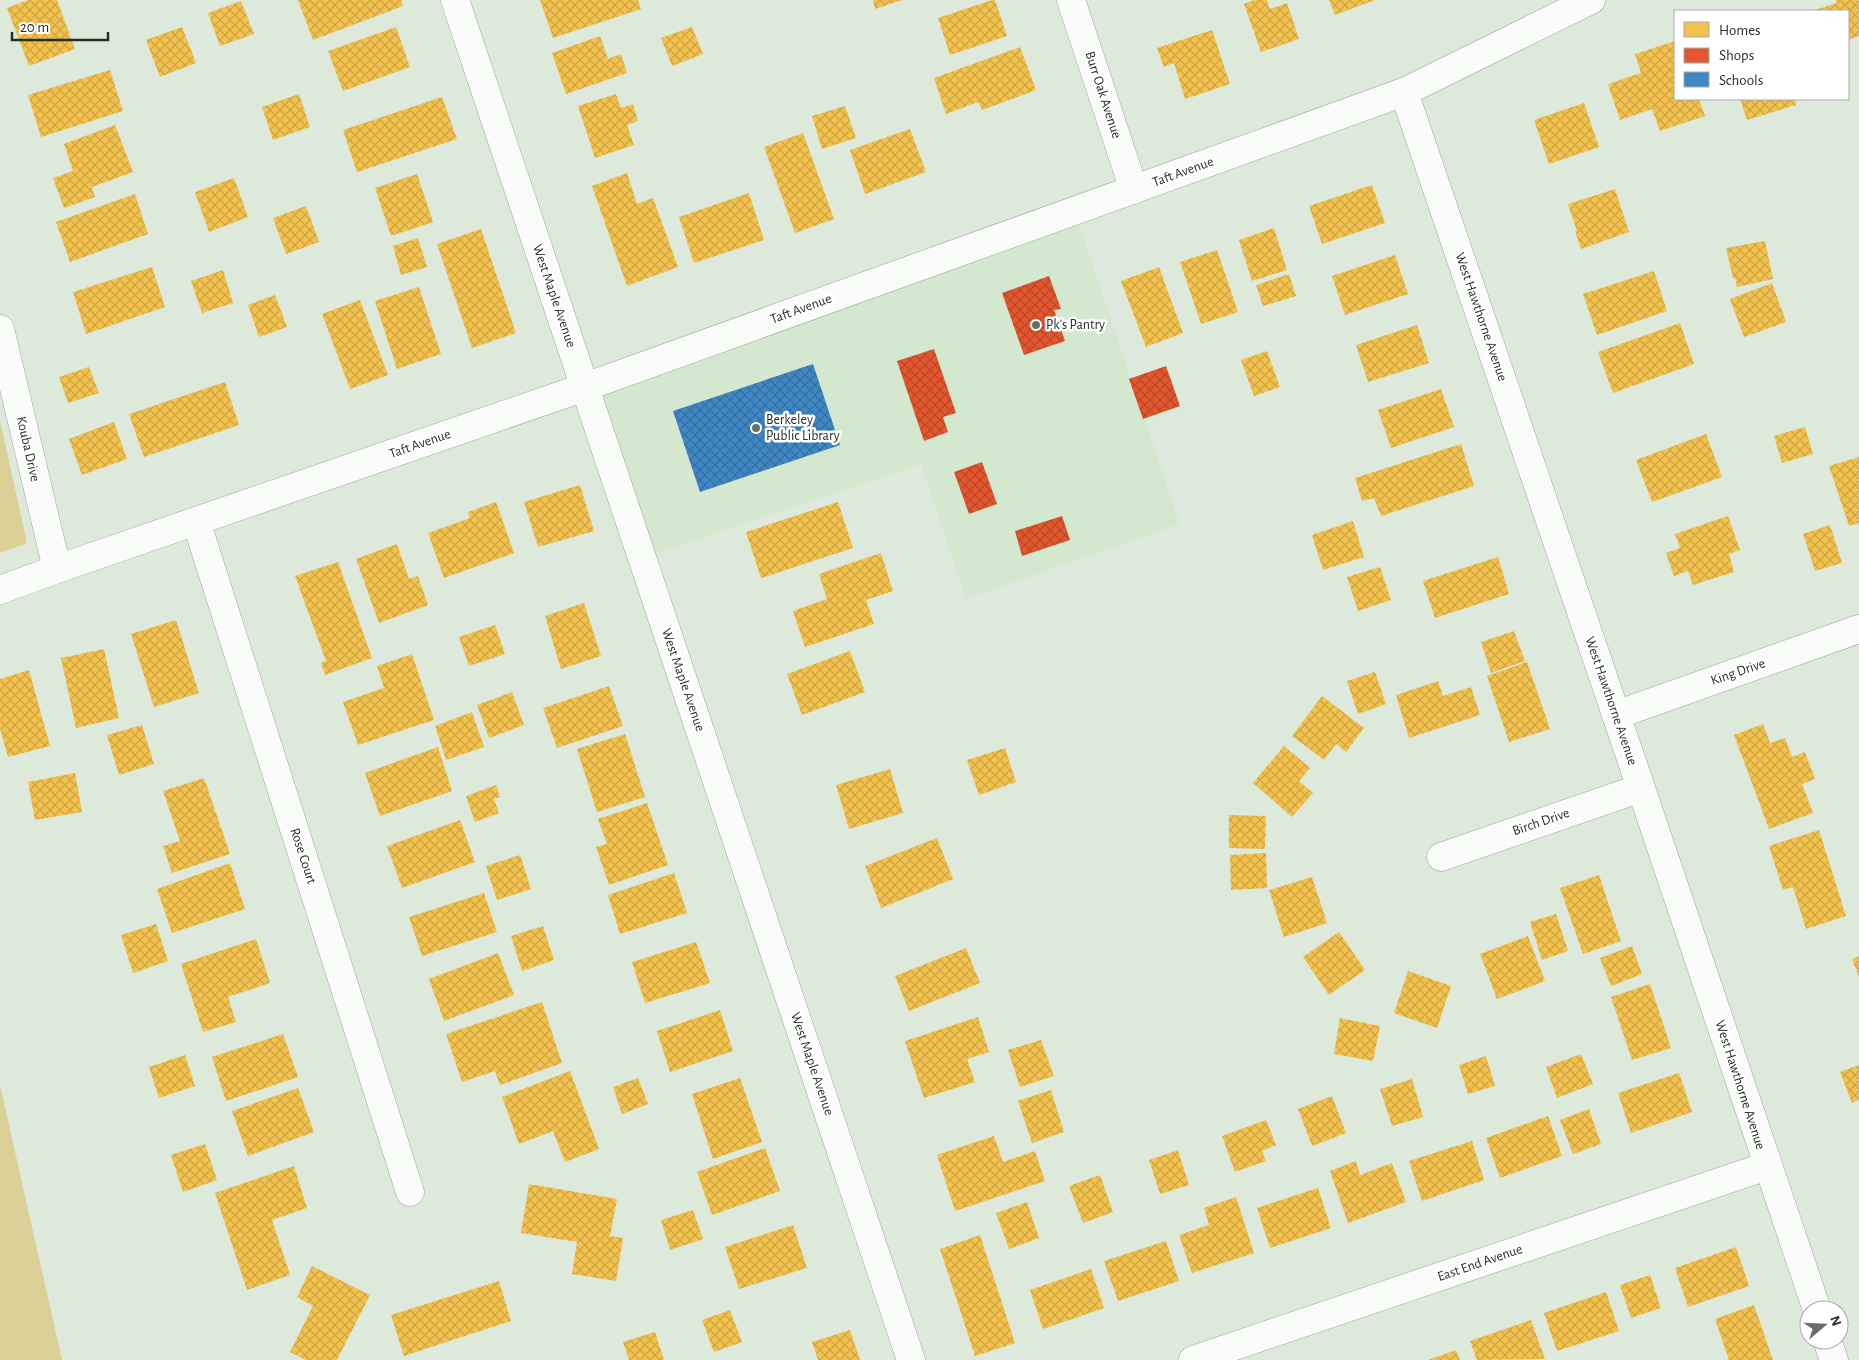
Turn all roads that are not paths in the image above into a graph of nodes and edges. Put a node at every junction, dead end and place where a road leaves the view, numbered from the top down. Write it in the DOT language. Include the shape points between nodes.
graph roads {
  1 [pos="455,0"];
  2 [pos="1071,0"];
  3 [pos="1591,0"];
  4 [pos="1404,92"];
  5 [pos="1134,190"];
  6 [pos="0,330"];
  7 [pos="585,387"];
  8 [pos="196,521"];
  9 [pos="56,569"];
  10 [pos="0,590"];
  11 [pos="1859,629"];
  12 [pos="1616,715"];
  13 [pos="1641,788"];
  14 [pos="1441,857"];
  15 [pos="1767,1166"];
  16 [pos="410,1192"];
  17 [pos="1814,1300"];
  18 [pos="911,1360"];
  19 [pos="1193,1360"];
  1 -- 7 [label="street, West Maple Avenue"];
  2 -- 5 [label="street, Burr Oak Avenue"];
  3 -- 4 [label="street, Taft Avenue"];
  4 -- 5 [label="street, Taft Avenue"];
  4 -- 12 [label="street, West Hawthorne Avenue"];
  5 -- 7 [label="street, Taft Avenue"];
  6 -- 9 [label="street, Kouba Drive"];
  7 -- 8 [label="street, Taft Avenue"];
  7 -- 18 [label="street, West Maple Avenue"];
  8 -- 9 [label="street, Taft Avenue"];
  8 -- 16 [label="street, Rose Court"];
  9 -- 10 [label="street, Taft Avenue"];
  11 -- 12 [label="street, King Drive"];
  12 -- 13 [label="street, West Hawthorne Avenue"];
  13 -- 14 [label="street, Birch Drive"];
  13 -- 15 [label="street, West Hawthorne Avenue"];
  15 -- 17 [label="street, West Hawthorne Avenue"];
  15 -- 19 [label="street, East End Avenue"];
}
